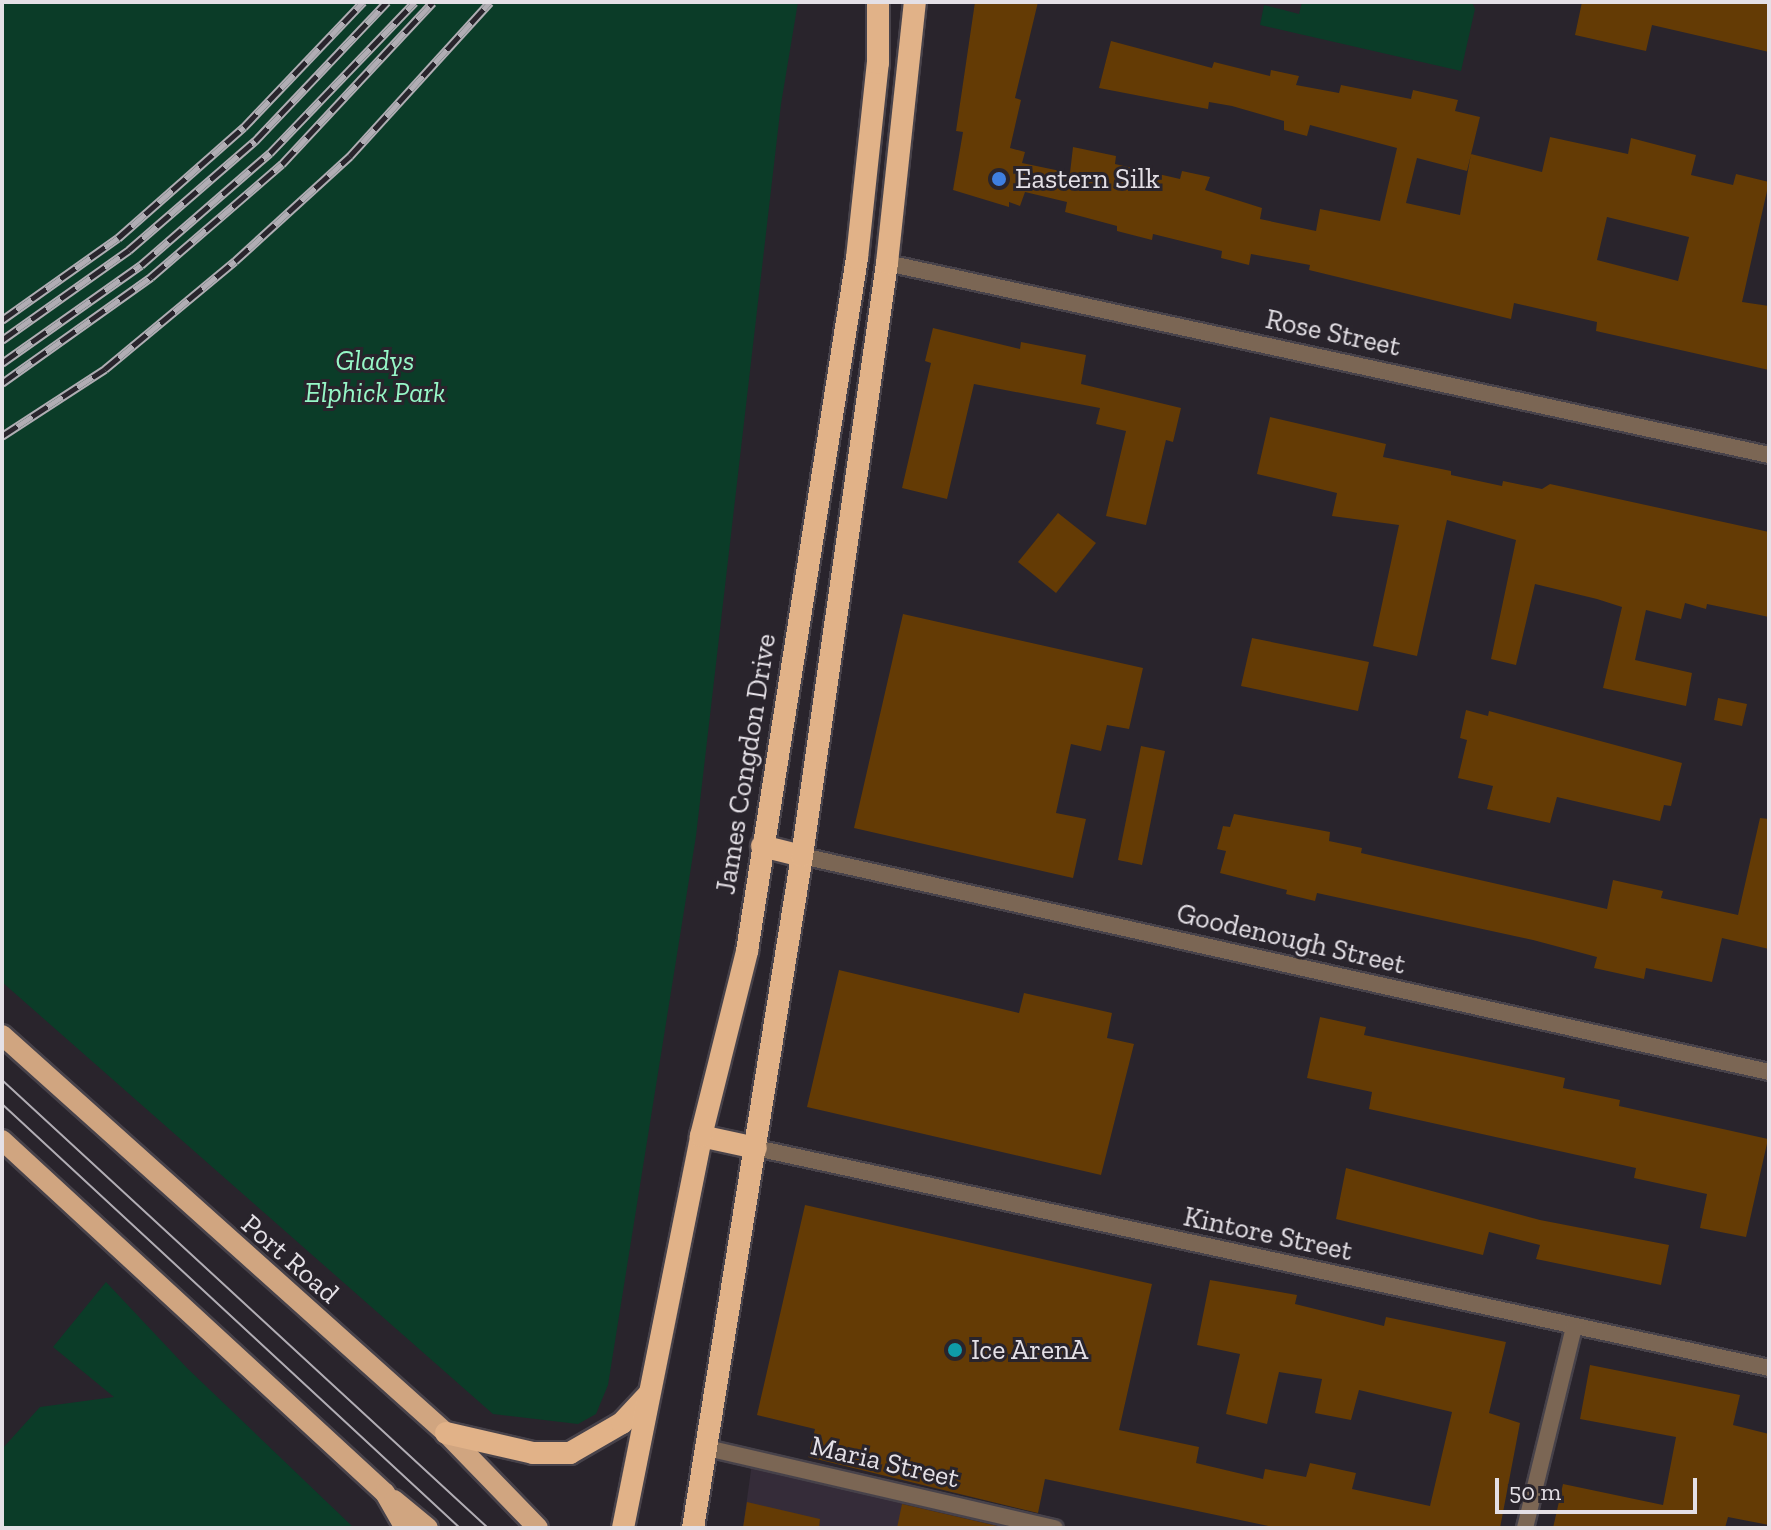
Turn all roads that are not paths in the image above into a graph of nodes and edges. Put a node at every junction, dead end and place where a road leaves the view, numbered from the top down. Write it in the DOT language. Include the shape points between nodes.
graph roads {
  1 [pos="878,2"];
  2 [pos="915,2"];
  3 [pos="857,258"];
  4 [pos="887,263"];
  5 [pos="1769,455"];
  6 [pos="762,846"];
  7 [pos="802,856"];
  8 [pos="2,1035"];
  9 [pos="1769,1072"];
  10 [pos="701,1136"];
  11 [pos="2,1140"];
  12 [pos="756,1148"];
  13 [pos="1574,1327"];
  14 [pos="1769,1368"];
  15 [pos="648,1395"];
  16 [pos="446,1433"];
  17 [pos="703,1447"];
  18 [pos="385,1493"];
  19 [pos="405,1528"];
  20 [pos="428,1528"];
  21 [pos="538,1528"];
  22 [pos="623,1528"];
  23 [pos="693,1528"];
  24 [pos="1055,1528"];
  25 [pos="1525,1528"];
  1 -- 3 [label="highway, James Congdon Drive" via="877,78"];
  2 -- 4 [label="highway"];
  3 -- 4 [label="highway"];
  3 -- 6 [label="highway, James Congdon Drive"];
  4 -- 5 [label="street, Rose Street"];
  4 -- 7 [label="highway"];
  6 -- 7 [label="highway"];
  6 -- 10 [label="highway, James Congdon Drive" via="747,951"];
  7 -- 9 [label="street, Goodenough Street"];
  7 -- 12 [label="highway"];
  8 -- 16 [label="main road, Port Road"];
  10 -- 12 [label="highway"];
  10 -- 15 [label="highway, James Congdon Drive"];
  11 -- 18 [label="main road"];
  12 -- 13 [label="street, Kintore Street"];
  12 -- 17 [label="highway"];
  13 -- 14 [label="street, Kintore Street"];
  13 -- 25 [label="street"];
  15 -- 16 [label="highway" via="622,1423 570,1453 533,1453"];
  15 -- 22 [label="highway, James Congdon Drive"];
  16 -- 21 [label="main road, Port Road"];
  17 -- 23 [label="highway"];
  17 -- 24 [label="street, Maria Street"];
  18 -- 19 [label="main road"];
  18 -- 20 [label="main road"];
}
